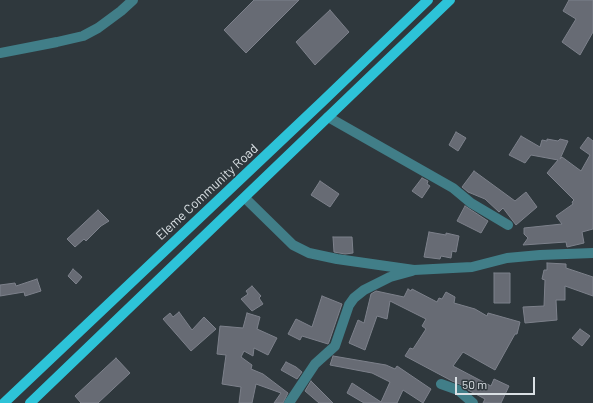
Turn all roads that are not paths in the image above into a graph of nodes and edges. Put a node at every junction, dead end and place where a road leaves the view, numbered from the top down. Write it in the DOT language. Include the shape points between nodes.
graph roads {
  1 [pos="133,0"];
  2 [pos="428,0"];
  3 [pos="450,0"];
  4 [pos="0,53"];
  5 [pos="328,117"];
  6 [pos="245,198"];
  7 [pos="508,225"];
  8 [pos="593,253"];
  9 [pos="414,270"];
  10 [pos="441,384"];
  11 [pos="0,398"];
  12 [pos="4,403"];
  13 [pos="30,403"];
  14 [pos="289,403"];
  15 [pos="473,403"];
  1 -- 4 [label="street" via="122,11 83,36"];
  2 -- 12 [label="main road, Eleme Community Road"];
  3 -- 5 [label="main road"];
  5 -- 6 [label="main road"];
  5 -- 7 [label="street" via="453,188 470,203"];
  6 -- 9 [label="street" via="293,245 309,253"];
  6 -- 13 [label="main road"];
  8 -- 9 [label="street" via="508,258 472,267"];
  9 -- 14 [label="street" via="390,277 354,298 349,305 335,346 315,364"];
  10 -- 15 [label="street" via="458,390"];
  11 -- 12 [label="street"];
}
